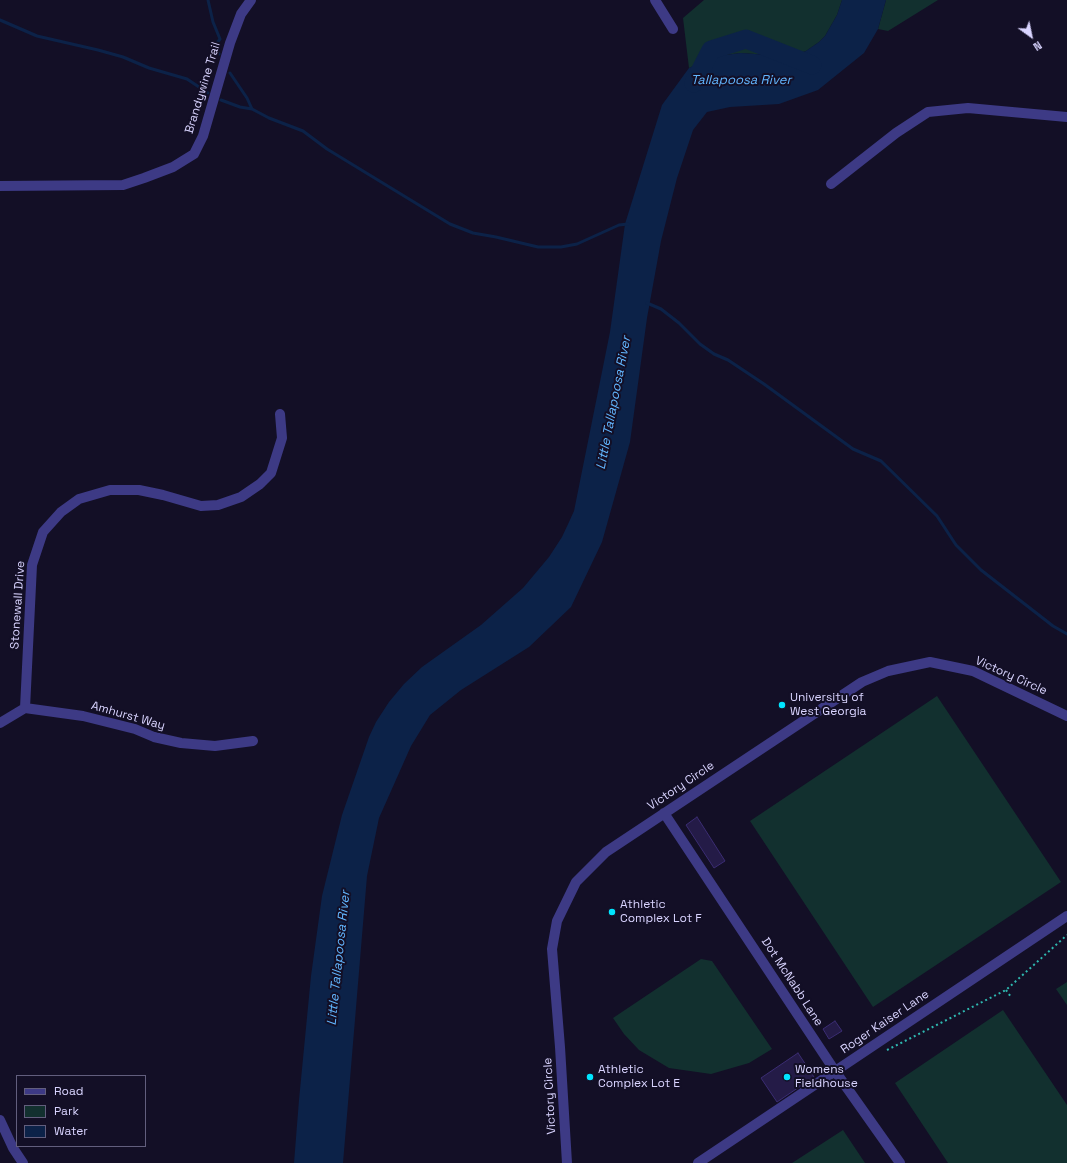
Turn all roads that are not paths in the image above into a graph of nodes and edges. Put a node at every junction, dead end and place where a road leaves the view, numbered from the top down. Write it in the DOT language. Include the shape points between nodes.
graph roads {
  1 [pos="251,0"];
  2 [pos="654,0"];
  3 [pos="673,29"];
  4 [pos="1067,117"];
  5 [pos="831,184"];
  6 [pos="0,186"];
  7 [pos="280,414"];
  8 [pos="25,708"];
  9 [pos="1067,716"];
  10 [pos="0,723"];
  11 [pos="253,740"];
  12 [pos="664,813"];
  13 [pos="1067,916"];
  14 [pos="835,1071"];
  15 [pos="0,1120"];
  16 [pos="23,1163"];
  17 [pos="567,1163"];
  18 [pos="698,1163"];
  19 [pos="900,1163"];
  1 -- 6 [label="street, Brandywine Trail" via="241,14 230,43 203,136 194,154 173,167 123,185"];
  2 -- 3 [label="street"];
  4 -- 5 [label="street" via="968,108 928,112 896,133"];
  7 -- 8 [label="street, Stonewall Drive" via="282,438 271,473 241,497 218,505 201,506 139,490 110,490 79,500 60,512 43,532 32,564"];
  8 -- 10 [label="street"];
  8 -- 11 [label="street, Amhurst Way" via="83,716 181,744 214,746"];
  9 -- 12 [label="street, Victory Circle" via="973,671 930,662 888,671 862,682"];
  12 -- 14 [label="street, Dot McNabb Lane"];
  12 -- 17 [label="street, Victory Circle" via="606,852 576,882 557,921 552,949"];
  13 -- 14 [label="street, Roger Kaiser Lane"];
  14 -- 18 [label="street, Roger Kaiser Lane"];
  14 -- 19 [label="street, Dot McNabb Lane"];
  15 -- 16 [label="street"];
}
